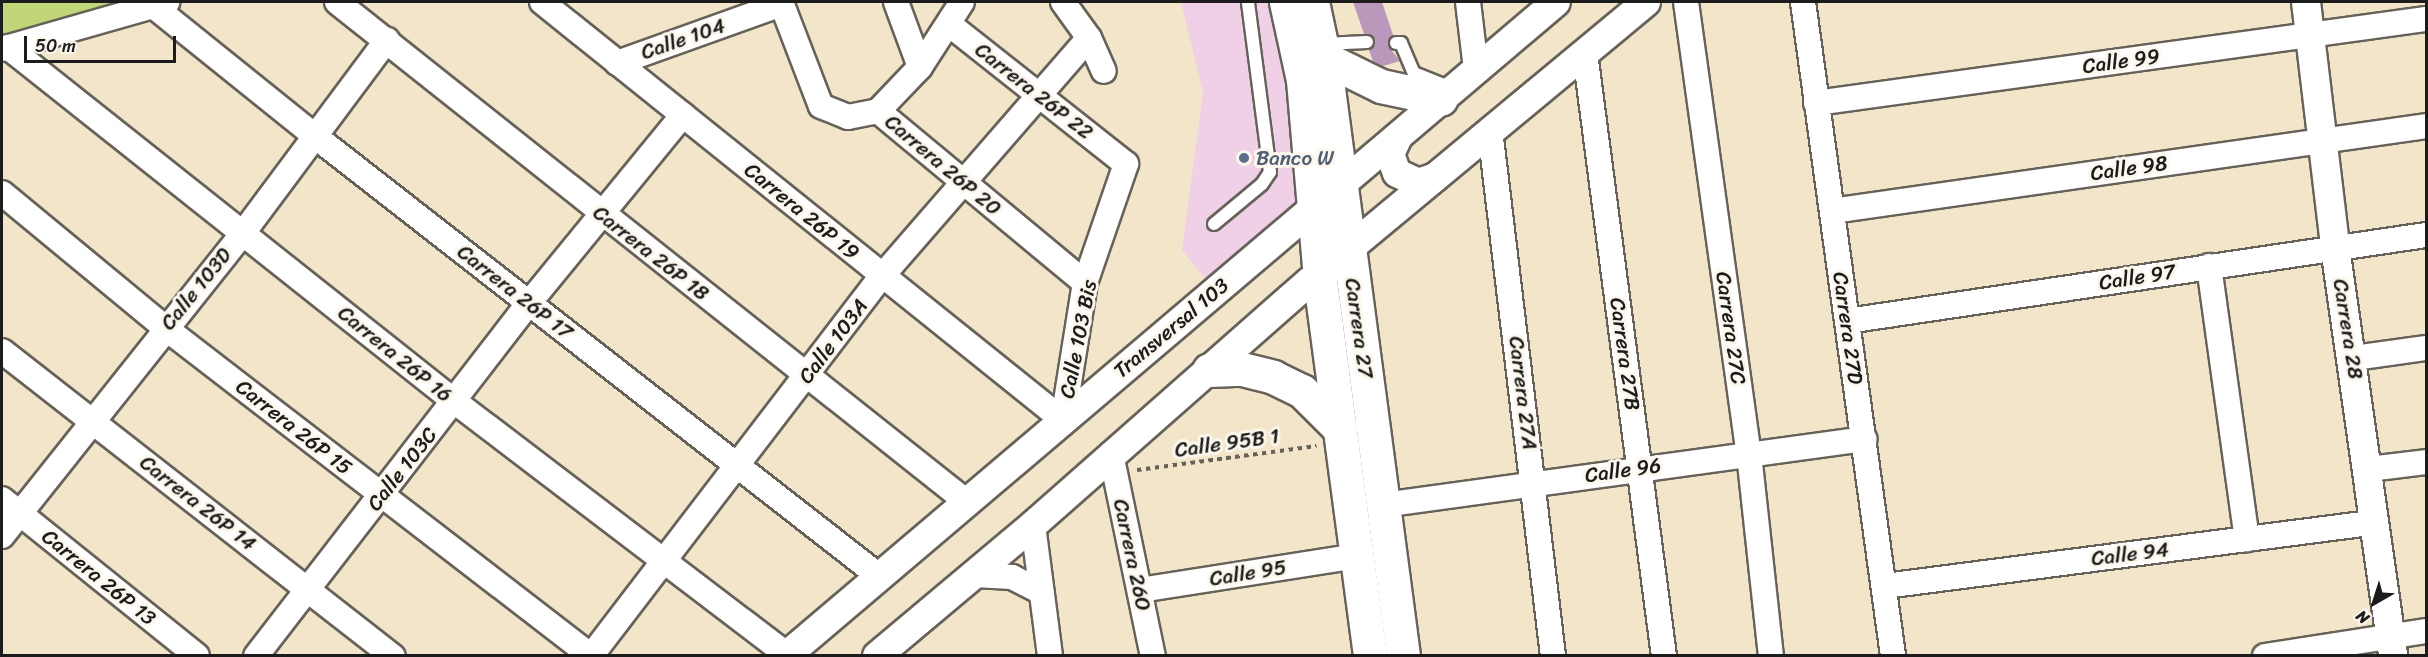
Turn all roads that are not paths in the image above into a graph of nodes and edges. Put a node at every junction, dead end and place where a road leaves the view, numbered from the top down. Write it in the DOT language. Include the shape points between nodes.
graph roads {
  1 [pos="337,2"];
  2 [pos="542,2"];
  3 [pos="896,2"];
  4 [pos="962,2"];
  5 [pos="1063,2"];
  6 [pos="1248,2"];
  7 [pos="1286,2"];
  8 [pos="1312,2"];
  9 [pos="1468,2"];
  10 [pos="1556,2"];
  11 [pos="1646,2"];
  12 [pos="1686,2"];
  13 [pos="1803,2"];
  14 [pos="2306,2"];
  15 [pos="161,3"];
  16 [pos="782,3"];
  17 [pos="2427,19"];
  18 [pos="949,24"];
  19 [pos="2311,35"];
  20 [pos="1089,38"];
  21 [pos="387,40"];
  22 [pos="1367,42"];
  23 [pos="1396,43"];
  24 [pos="5,48"];
  25 [pos="1322,51"];
  26 [pos="1586,53"];
  27 [pos="617,63"];
  28 [pos="920,67"];
  29 [pos="1476,69"];
  30 [pos="1104,71"];
  31 [pos="1037,94"];
  32 [pos="1447,94"];
  33 [pos="1816,103"];
  34 [pos="878,111"];
  35 [pos="683,115"];
  36 [pos="2427,126"];
  37 [pos="1490,130"];
  38 [pos="1398,137"];
  39 [pos="316,138"];
  40 [pos="2321,140"];
  41 [pos="1120,157"];
  42 [pos="1435,177"];
  43 [pos="963,182"];
  44 [pos="1340,183"];
  45 [pos="2,193"];
  46 [pos="1314,207"];
  47 [pos="1832,212"];
  48 [pos="601,214"];
  49 [pos="1214,224"];
  50 [pos="243,232"];
  51 [pos="2427,235"];
  52 [pos="2335,247"];
  53 [pos="1349,250"];
  54 [pos="2209,266"];
  55 [pos="1320,274"];
  56 [pos="882,276"];
  57 [pos="1085,283"];
  58 [pos="529,303"];
  59 [pos="1847,321"];
  60 [pos="164,327"];
  61 [pos="2427,348"];
  62 [pos="2,351"];
  63 [pos="2354,358"];
  64 [pos="1209,370"];
  65 [pos="807,376"];
  66 [pos="454,401"];
  67 [pos="1063,420"];
  68 [pos="94,421"];
  69 [pos="1341,436"];
  70 [pos="1864,439"];
  71 [pos="1749,454"];
  72 [pos="2427,462"];
  73 [pos="1113,463"];
  74 [pos="739,466"];
  75 [pos="1641,467"];
  76 [pos="2369,469"];
  77 [pos="1534,484"];
  78 [pos="381,495"];
  79 [pos="967,502"];
  80 [pos="1383,505"];
  81 [pos="10,506"];
  82 [pos="2376,522"];
  83 [pos="1033,525"];
  84 [pos="2,536"];
  85 [pos="2247,539"];
  86 [pos="1357,556"];
  87 [pos="664,561"];
  88 [pos="974,575"];
  89 [pos="879,576"];
  90 [pos="1885,586"];
  91 [pos="309,589"];
  92 [pos="1140,590"];
  93 [pos="1041,592"];
  94 [pos="2427,631"];
  95 [pos="2392,646"];
  96 [pos="787,655"];
  97 [pos="197,656"];
  98 [pos="256,656"];
  99 [pos="393,656"];
  100 [pos="591,656"];
  101 [pos="877,656"];
  102 [pos="1050,656"];
  103 [pos="1153,656"];
  104 [pos="1370,656"];
  105 [pos="1403,656"];
  106 [pos="1553,656"];
  107 [pos="1664,656"];
  108 [pos="1771,656"];
  109 [pos="1893,656"];
  110 [pos="2265,656"];
  1 -- 21 [label="street, Carrera 26P 18"];
  2 -- 27 [label="street, Carrera 26P 19"];
  3 -- 28 [label="street"];
  4 -- 18 [label="street"];
  5 -- 20 [label="street"];
  6 -- 49 [label="lane" via="1270,172 1262,184"];
  7 -- 46 [label="main road, Carrera 27" via="1304,80"];
  8 -- 25 [label="main road, Carrera 27"];
  9 -- 29 [label="street"];
  10 -- 29 [label="street, Transversal 103"];
  11 -- 26 [label="street"];
  12 -- 71 [label="street, Carrera 27C"];
  13 -- 33 [label="street, Carrera 27D"];
  14 -- 19 [label="street, Carrera 28"];
  15 -- 24 [label="street"];
  15 -- 39 [label="street, Carrera 26P 17"];
  16 -- 27 [label="street, Calle 104"];
  16 -- 34 [label="street, Carrera 26P 20" via="821,106 848,117"];
  17 -- 19 [label="street, Calle 99"];
  18 -- 28 [label="street"];
  18 -- 31 [label="street, Carrera 26P 22"];
  19 -- 33 [label="street, Calle 99"];
  19 -- 40 [label="street, Carrera 28"];
  20 -- 30 [label="street"];
  20 -- 31 [label="street, Calle 103A"];
  21 -- 39 [label="street, Calle 103D"];
  21 -- 48 [label="street, Carrera 26P 18"];
  22 -- 25 [label="lane"];
  23 -- 32 [label="lane" via="1401,43 1414,73"];
  24 -- 50 [label="street, Carrera 26P 16"];
  25 -- 32 [label="main road" via="1381,86"];
  25 -- 44 [label="main road, Carrera 27"];
  26 -- 37 [label="street"];
  26 -- 75 [label="street, Carrera 27B"];
  27 -- 35 [label="street, Carrera 26P 19"];
  28 -- 34 [label="street"];
  29 -- 32 [label="street, Transversal 103"];
  31 -- 41 [label="street, Carrera 26P 22"];
  31 -- 43 [label="street, Calle 103A"];
  32 -- 38 [label="street, Transversal 103"];
  33 -- 47 [label="street, Carrera 27D"];
  34 -- 43 [label="street, Carrera 26P 20"];
  35 -- 48 [label="street, Calle 103C"];
  35 -- 56 [label="street, Carrera 26P 19"];
  36 -- 40 [label="street, Calle 98"];
  37 -- 42 [label="street"];
  37 -- 77 [label="street, Carrera 27A"];
  38 -- 42 [label="street" via="1390,154 1396,173 1418,183"];
  38 -- 44 [label="street, Transversal 103"];
  39 -- 50 [label="street, Calle 103D"];
  39 -- 58 [label="street, Carrera 26P 17"];
  40 -- 47 [label="street, Calle 98"];
  40 -- 52 [label="street, Carrera 28"];
  41 -- 57 [label="street, Calle 103 Bis" via="1126,173"];
  42 -- 53 [label="street"];
  43 -- 56 [label="street, Calle 103A"];
  43 -- 57 [label="street, Carrera 26P 20"];
  44 -- 46 [label="street, Transversal 103"];
  44 -- 53 [label="main road, Carrera 27"];
  45 -- 60 [label="street, Carrera 26P 15"];
  46 -- 55 [label="main road, Carrera 27"];
  46 -- 67 [label="street, Transversal 103"];
  47 -- 59 [label="street, Carrera 27D"];
  48 -- 58 [label="street, Calle 103C"];
  48 -- 65 [label="street, Carrera 26P 18"];
  50 -- 60 [label="street, Calle 103D"];
  50 -- 66 [label="street, Carrera 26P 16"];
  51 -- 52 [label="street, Calle 97"];
  52 -- 54 [label="street, Calle 97"];
  52 -- 63 [label="street, Carrera 28"];
  53 -- 55 [label="street"];
  53 -- 80 [label="main road, Carrera 27"];
  54 -- 59 [label="street, Calle 97"];
  54 -- 85 [label="street"];
  55 -- 64 [label="street"];
  55 -- 69 [label="main road, Carrera 27"];
  56 -- 65 [label="street, Calle 103A"];
  56 -- 67 [label="street, Carrera 26P 19"];
  57 -- 67 [label="street, Calle 103 Bis"];
  58 -- 66 [label="street, Calle 103C"];
  58 -- 74 [label="street, Carrera 26P 17"];
  59 -- 70 [label="street, Carrera 27D"];
  60 -- 68 [label="street, Calle 103D"];
  60 -- 78 [label="street, Carrera 26P 15"];
  61 -- 63 [label="street"];
  62 -- 68 [label="street, Carrera 26P 14"];
  63 -- 76 [label="street, Carrera 28"];
  64 -- 69 [label="main road" via="1242,369 1273,377 1302,391"];
  64 -- 73 [label="street"];
  65 -- 74 [label="street, Calle 103A"];
  65 -- 79 [label="street, Carrera 26P 18"];
  66 -- 78 [label="street, Calle 103C"];
  66 -- 87 [label="street, Carrera 26P 16"];
  67 -- 79 [label="street, Transversal 103"];
  68 -- 81 [label="street, Calle 103D"];
  68 -- 91 [label="street, Carrera 26P 14"];
  69 -- 86 [label="main road, Carrera 27"];
  70 -- 71 [label="street, Calle 96"];
  70 -- 90 [label="street, Carrera 27D"];
  71 -- 75 [label="street, Calle 96"];
  71 -- 108 [label="street, Carrera 27C"];
  72 -- 76 [label="street"];
  73 -- 83 [label="street"];
  73 -- 92 [label="street, Carrera 26O"];
  74 -- 87 [label="street, Calle 103A"];
  74 -- 89 [label="street, Carrera 26P 17"];
  75 -- 77 [label="street, Calle 96"];
  75 -- 107 [label="street, Carrera 27B"];
  76 -- 82 [label="street, Carrera 28"];
  77 -- 80 [label="street, Calle 96"];
  77 -- 106 [label="street, Carrera 27A"];
  78 -- 91 [label="street, Calle 103C"];
  78 -- 100 [label="street, Carrera 26P 15"];
  79 -- 89 [label="street, Transversal 103"];
  80 -- 105 [label="main road, Carrera 27"];
  81 -- 84 [label="street, Calle 103D"];
  81 -- 97 [label="street, Carrera 26P 13"];
  82 -- 85 [label="street, Calle 94"];
  82 -- 95 [label="street, Carrera 28"];
  83 -- 88 [label="street"];
  83 -- 93 [label="street"];
  85 -- 90 [label="street, Calle 94"];
  86 -- 92 [label="street, Calle 95"];
  86 -- 104 [label="main road, Carrera 27"];
  87 -- 96 [label="street, Carrera 26P 16"];
  87 -- 100 [label="street, Calle 103A"];
  88 -- 93 [label="street" via="1012,577"];
  88 -- 101 [label="street"];
  89 -- 96 [label="street, Transversal 103"];
  90 -- 109 [label="street, Carrera 27D"];
  91 -- 98 [label="street, Calle 103C"];
  91 -- 99 [label="street, Carrera 26P 14"];
  92 -- 103 [label="street, Carrera 26O"];
  93 -- 102 [label="street"];
  94 -- 95 [label="street"];
  95 -- 110 [label="street"];
}
